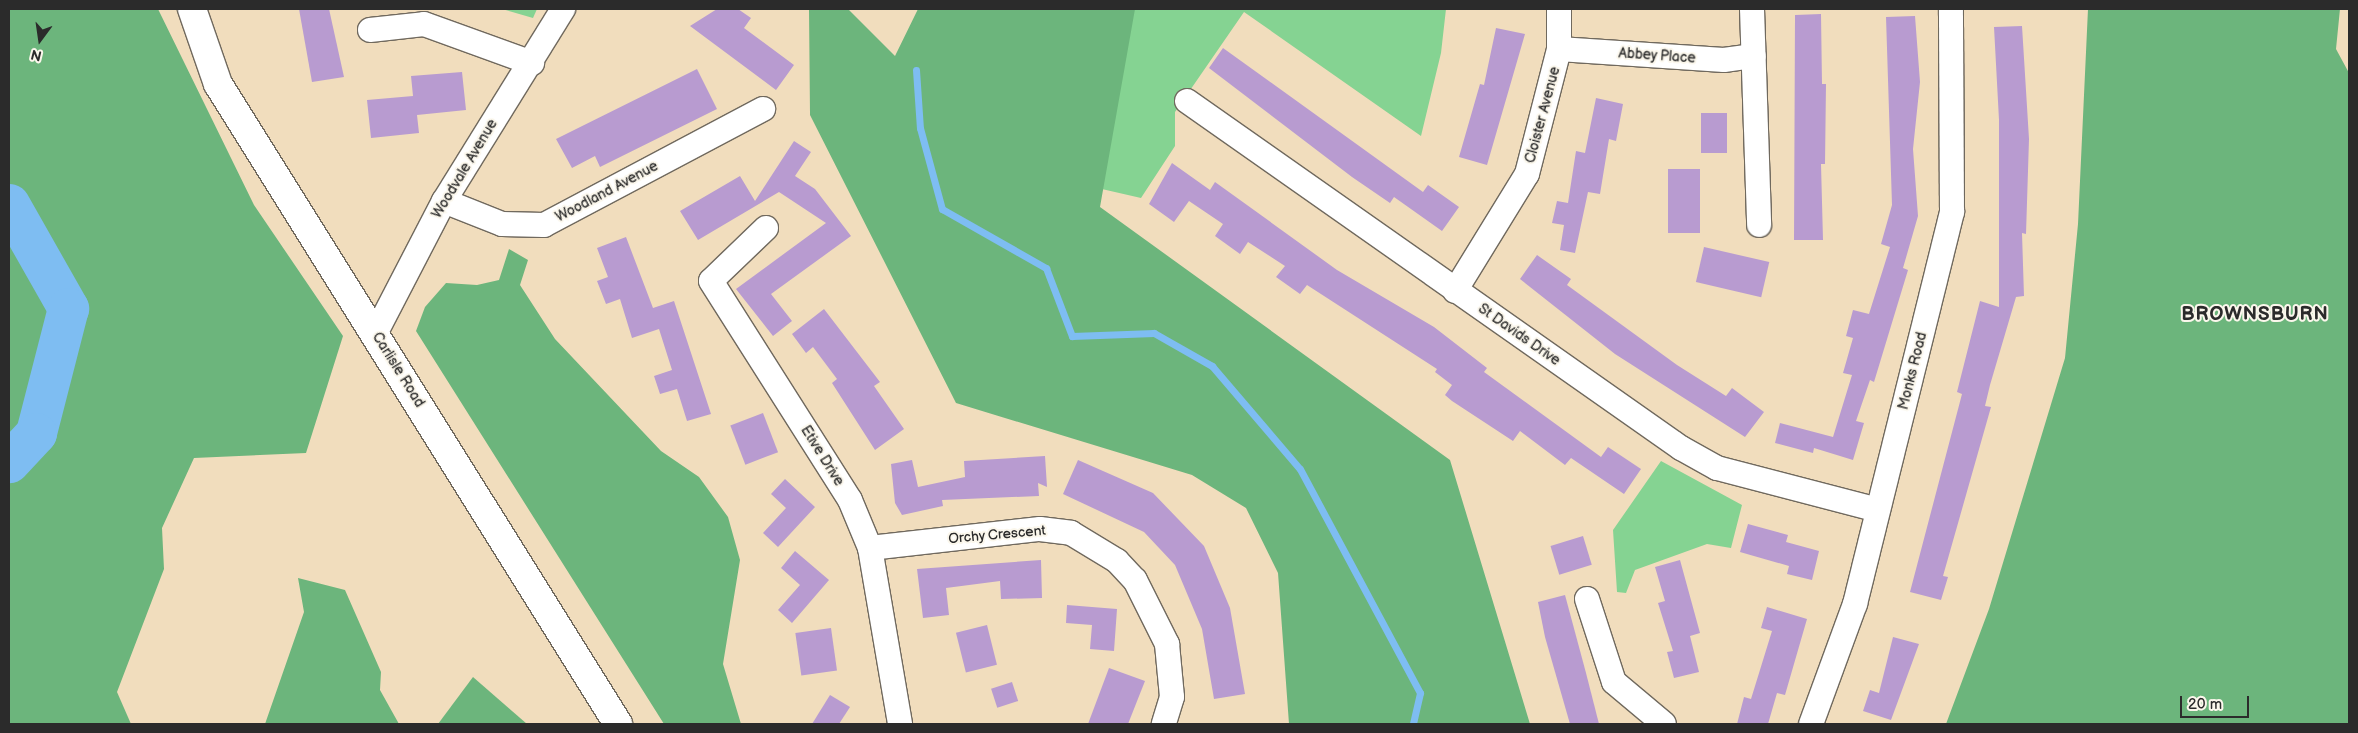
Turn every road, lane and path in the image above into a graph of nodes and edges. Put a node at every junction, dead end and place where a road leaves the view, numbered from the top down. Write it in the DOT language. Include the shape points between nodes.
graph roads {
  1 [pos="192,9"];
  2 [pos="563,9"];
  3 [pos="1559,9"];
  4 [pos="1752,9"];
  5 [pos="1951,9"];
  6 [pos="370,30"];
  7 [pos="1559,50"];
  8 [pos="1754,56"];
  9 [pos="532,63"];
  10 [pos="1187,101"];
  11 [pos="763,109"];
  12 [pos="444,201"];
  13 [pos="1759,225"];
  14 [pos="766,228"];
  15 [pos="1455,291"];
  16 [pos="375,334"];
  17 [pos="1878,510"];
  18 [pos="870,548"];
  19 [pos="1588,600"];
  20 [pos="618,724"];
  21 [pos="900,724"];
  22 [pos="1164,724"];
  23 [pos="1664,724"];
  24 [pos="1811,724"];
  1 -- 16 [label="main road, Carlisle Road" via="218,84"];
  2 -- 9 [label="street, Woodvale Avenue"];
  3 -- 7 [label="street, Cloister Avenue"];
  4 -- 8 [label="street"];
  5 -- 17 [label="street, Monks Road" via="1952,212"];
  6 -- 9 [label="street" via="424,24"];
  7 -- 8 [label="street, Abbey Place" via="1724,60"];
  7 -- 15 [label="street, Cloister Avenue" via="1528,174"];
  8 -- 13 [label="street"];
  9 -- 12 [label="street, Woodvale Avenue"];
  10 -- 15 [label="street, St Davids Drive"];
  11 -- 12 [label="street, Woodland Avenue" via="544,225 502,224"];
  12 -- 16 [label="street, Woodvale Avenue"];
  14 -- 18 [label="street, Etive Drive" via="711,281 850,500"];
  15 -- 17 [label="street, St Davids Drive" via="1718,468"];
  16 -- 20 [label="main road, Carlisle Road"];
  17 -- 24 [label="street, Monks Road" via="1855,604"];
  18 -- 21 [label="street, Etive Drive"];
  18 -- 22 [label="street, Orchy Crescent" via="1040,529 1070,533 1094,547 1116,561 1135,580 1167,644 1172,696"];
  19 -- 23 [label="street" via="1614,682"];
}
